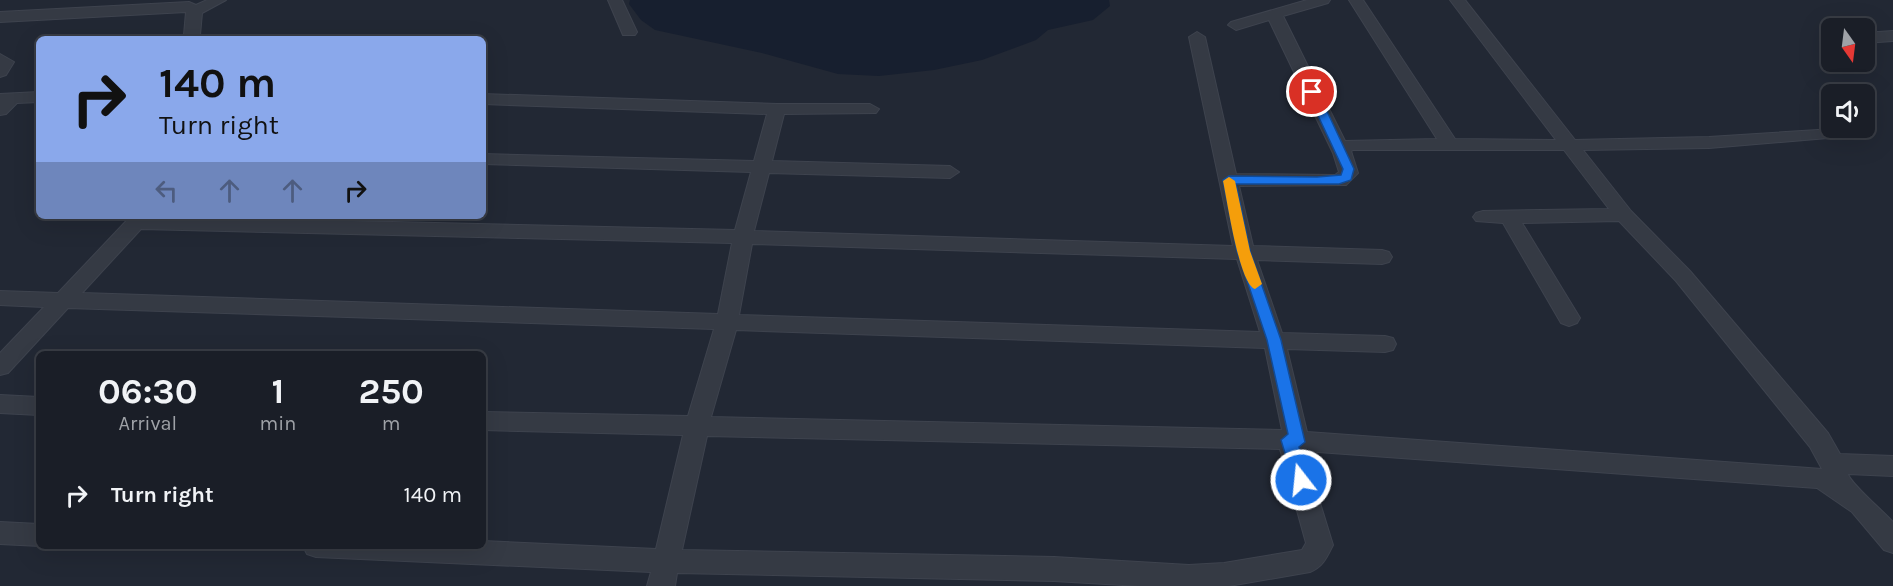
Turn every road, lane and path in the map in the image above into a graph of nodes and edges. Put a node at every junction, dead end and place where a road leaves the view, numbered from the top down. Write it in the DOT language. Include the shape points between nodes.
graph roads {
  1 [pos="219,0"];
  2 [pos="615,0"];
  3 [pos="1323,0"];
  4 [pos="1356,0"];
  5 [pos="1457,0"];
  6 [pos="195,11"];
  7 [pos="1274,14"];
  8 [pos="0,17"];
  9 [pos="1236,25"];
  10 [pos="629,32"];
  11 [pos="190,36"];
  12 [pos="1893,36"];
  13 [pos="1197,37"];
  14 [pos="1875,37"];
  15 [pos="0,59"];
  16 [pos="0,72"];
  17 [pos="36,97"];
  18 [pos="486,99"];
  19 [pos="4,102"];
  20 [pos="777,109"];
  21 [pos="870,109"];
  22 [pos="1821,134"];
  23 [pos="1449,144"];
  24 [pos="1569,144"];
  25 [pos="1341,151"];
  26 [pos="486,159"];
  27 [pos="763,166"];
  28 [pos="950,171"];
  29 [pos="1229,180"];
  30 [pos="1624,215"];
  31 [pos="1483,217"];
  32 [pos="1509,217"];
  33 [pos="139,219"];
  34 [pos="743,237"];
  35 [pos="1244,251"];
  36 [pos="1382,257"];
  37 [pos="0,298"];
  38 [pos="63,300"];
  39 [pos="1569,318"];
  40 [pos="727,322"];
  41 [pos="1274,340"];
  42 [pos="1385,344"];
  43 [pos="0,367"];
  44 [pos="0,404"];
  45 [pos="36,406"];
  46 [pos="486,421"];
  47 [pos="697,425"];
  48 [pos="1293,441"];
  49 [pos="1833,464"];
  50 [pos="1893,466"];
  51 [pos="1840,488"];
  52 [pos="0,533"];
  53 [pos="36,535"];
  54 [pos="1893,542"];
  55 [pos="391,549"];
  56 [pos="668,560"];
  57 [pos="914,576"];
  58 [pos="661,586"];
  1 -- 6 [label="street"];
  2 -- 10 [label="street"];
  3 -- 7 [label="street"];
  4 -- 23 [label="street"];
  5 -- 24 [label="street"];
  6 -- 8 [label="street" via="169,6"];
  6 -- 11 [label="street"];
  7 -- 9 [label="street"];
  7 -- 25 [label="street"];
  12 -- 14 [label="street"];
  13 -- 29 [label="street"];
  15 -- 16 [label="street" via="6,62"];
  17 -- 19 [label="street"];
  18 -- 20 [label="street"];
  20 -- 21 [label="street"];
  20 -- 27 [label="street"];
  22 -- 24 [label="street" via="1747,141"];
  23 -- 24 [label="street"];
  23 -- 25 [label="street" via="1352,145"];
  24 -- 30 [label="street"];
  25 -- 29 [label="street" via="1349,173 1339,181"];
  26 -- 27 [label="street"];
  27 -- 28 [label="street"];
  27 -- 34 [label="street"];
  29 -- 35 [label="street"];
  30 -- 32 [label="street"];
  30 -- 49 [label="street" via="1683,276 1819,440"];
  31 -- 32 [label="street"];
  32 -- 39 [label="street"];
  33 -- 34 [label="street"];
  33 -- 38 [label="street"];
  34 -- 35 [label="street"];
  34 -- 40 [label="street"];
  35 -- 36 [label="street"];
  35 -- 41 [label="street"];
  37 -- 38 [label="street"];
  38 -- 40 [label="street"];
  38 -- 43 [label="street"];
  40 -- 41 [label="street"];
  40 -- 47 [label="street"];
  41 -- 42 [label="street"];
  41 -- 48 [label="street"];
  44 -- 45 [label="street"];
  46 -- 47 [label="street"];
  47 -- 48 [label="street"];
  47 -- 56 [label="street"];
  48 -- 51 [label="street" via="1819,478"];
  48 -- 57 [label="street" via="1320,545 1310,560 1189,577 1054,569"];
  49 -- 50 [label="street"];
  49 -- 51 [label="street"];
  51 -- 54 [label="street" via="1865,507"];
  52 -- 53 [label="street"];
  55 -- 56 [label="street"];
  56 -- 57 [label="street"];
  56 -- 58 [label="street"];
}
